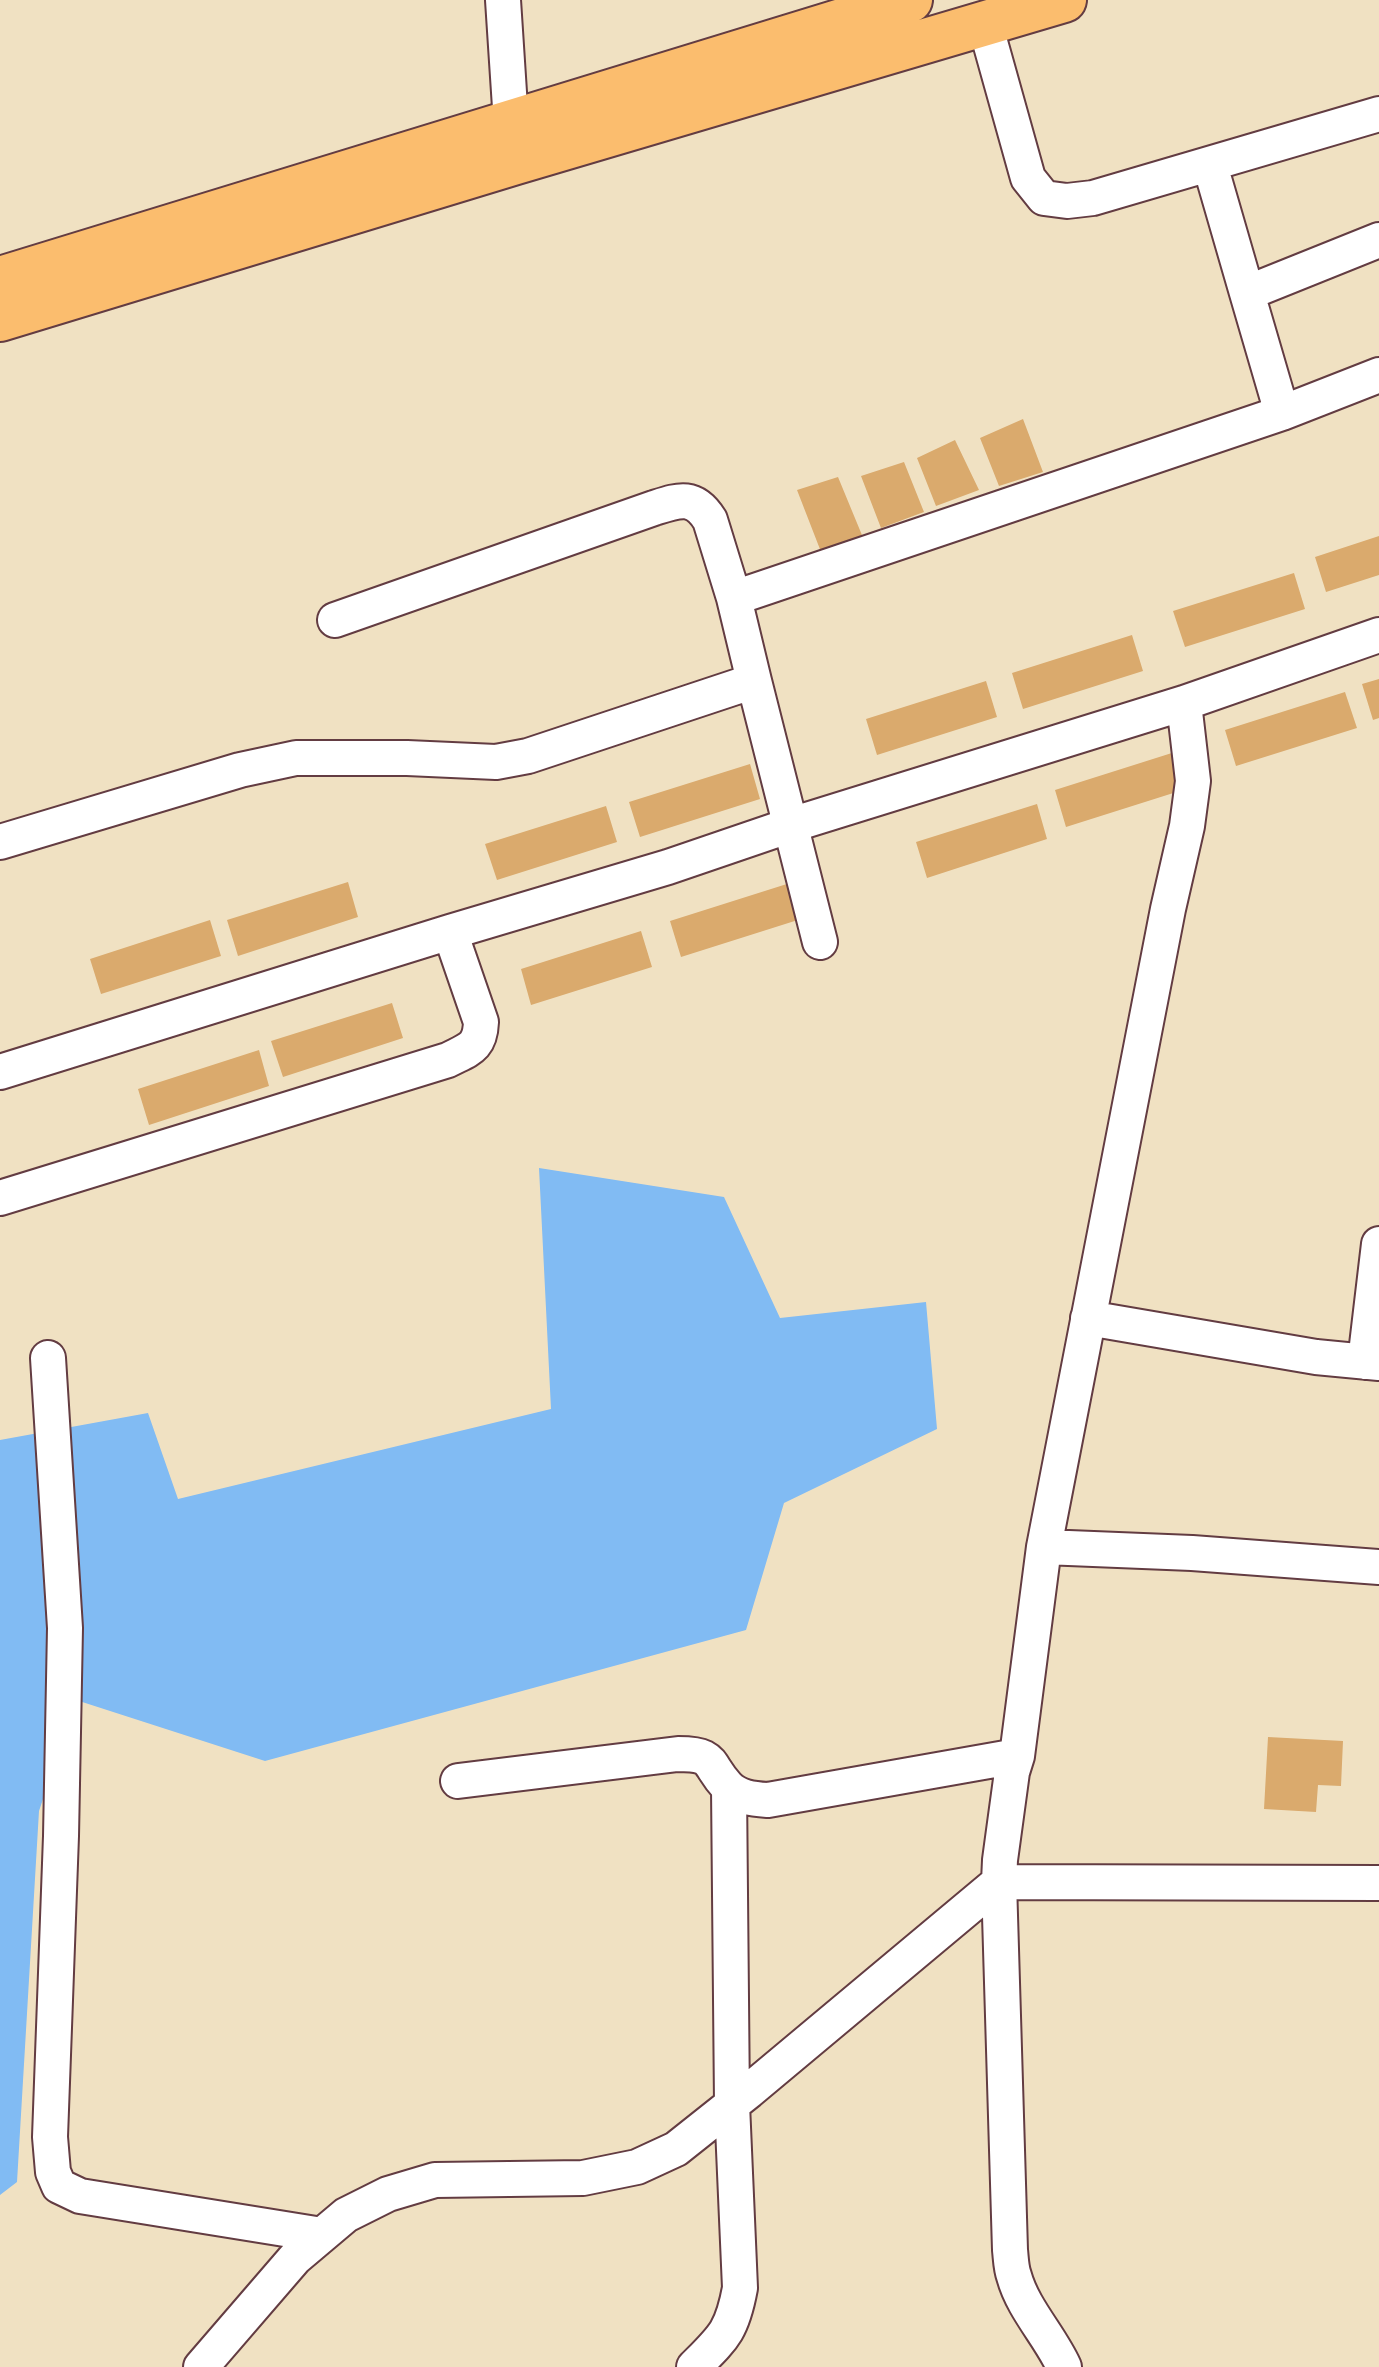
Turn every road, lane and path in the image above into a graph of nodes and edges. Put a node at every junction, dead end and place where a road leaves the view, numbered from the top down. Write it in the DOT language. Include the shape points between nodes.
graph roads {
  1 [pos="503,0"];
  2 [pos="910,0"];
  3 [pos="1064,0"];
  4 [pos="985,24"];
  5 [pos="1379,114"];
  6 [pos="511,123"];
  7 [pos="1210,165"];
  8 [pos="1379,240"];
  9 [pos="0,279"];
  10 [pos="1247,293"];
  11 [pos="0,319"];
  12 [pos="1379,375"];
  13 [pos="1282,413"];
  14 [pos="734,598"];
  15 [pos="335,620"];
  16 [pos="1379,635"];
  17 [pos="754,681"];
  18 [pos="1184,703"];
  19 [pos="791,825"];
  20 [pos="0,842"];
  21 [pos="450,932"];
  22 [pos="820,942"];
  23 [pos="0,1072"];
  24 [pos="0,1198"];
  25 [pos="1379,1244"];
  26 [pos="1088,1318"];
  27 [pos="48,1358"];
  28 [pos="1372,1363"];
  29 [pos="1044,1547"];
  30 [pos="1379,1567"];
  31 [pos="1017,1756"];
  32 [pos="458,1781"];
  33 [pos="729,1788"];
  34 [pos="999,1882"];
  35 [pos="1379,1883"];
  36 [pos="732,2104"];
  37 [pos="322,2235"];
  38 [pos="201,2367"];
  39 [pos="694,2367"];
  40 [pos="1064,2367"];
  1 -- 6 [label="street"];
  2 -- 6 [label="highway"];
  3 -- 4 [label="highway"];
  4 -- 7 [label="street" via="1028,178 1044,198 1093,198"];
  4 -- 11 [label="highway"];
  5 -- 7 [label="street"];
  6 -- 9 [label="highway"];
  7 -- 10 [label="street"];
  8 -- 10 [label="street"];
  10 -- 13 [label="street"];
  12 -- 13 [label="street"];
  13 -- 14 [label="street"];
  14 -- 15 [label="street" via="703,508 675,502"];
  14 -- 17 [label="street"];
  16 -- 18 [label="street"];
  17 -- 19 [label="street"];
  17 -- 20 [label="street" via="528,756 496,762 296,758"];
  18 -- 19 [label="street"];
  18 -- 26 [label="street" via="1193,781 1187,826"];
  19 -- 21 [label="street"];
  19 -- 22 [label="street"];
  21 -- 23 [label="street"];
  21 -- 24 [label="street" via="481,1022 474,1046 448,1060"];
  25 -- 28 [label="street"];
  26 -- 28 [label="street"];
  26 -- 29 [label="street"];
  27 -- 37 [label="street" via="65,1628 53,2172 59,2186 80,2196"];
  29 -- 30 [label="street"];
  29 -- 31 [label="street"];
  31 -- 33 [label="street" via="768,1800 746,1798"];
  31 -- 34 [label="street"];
  32 -- 33 [label="street" via="698,1754 710,1760"];
  33 -- 36 [label="street"];
  34 -- 35 [label="street"];
  34 -- 36 [label="street"];
  34 -- 40 [label="street" via="1010,2250 1025,2301"];
  36 -- 37 [label="street" via="676,2149 637,2167 583,2178 435,2180 388,2194 346,2215"];
  36 -- 39 [label="street" via="740,2288 735,2316 723,2339"];
  37 -- 38 [label="street" via="295,2258"];
}
